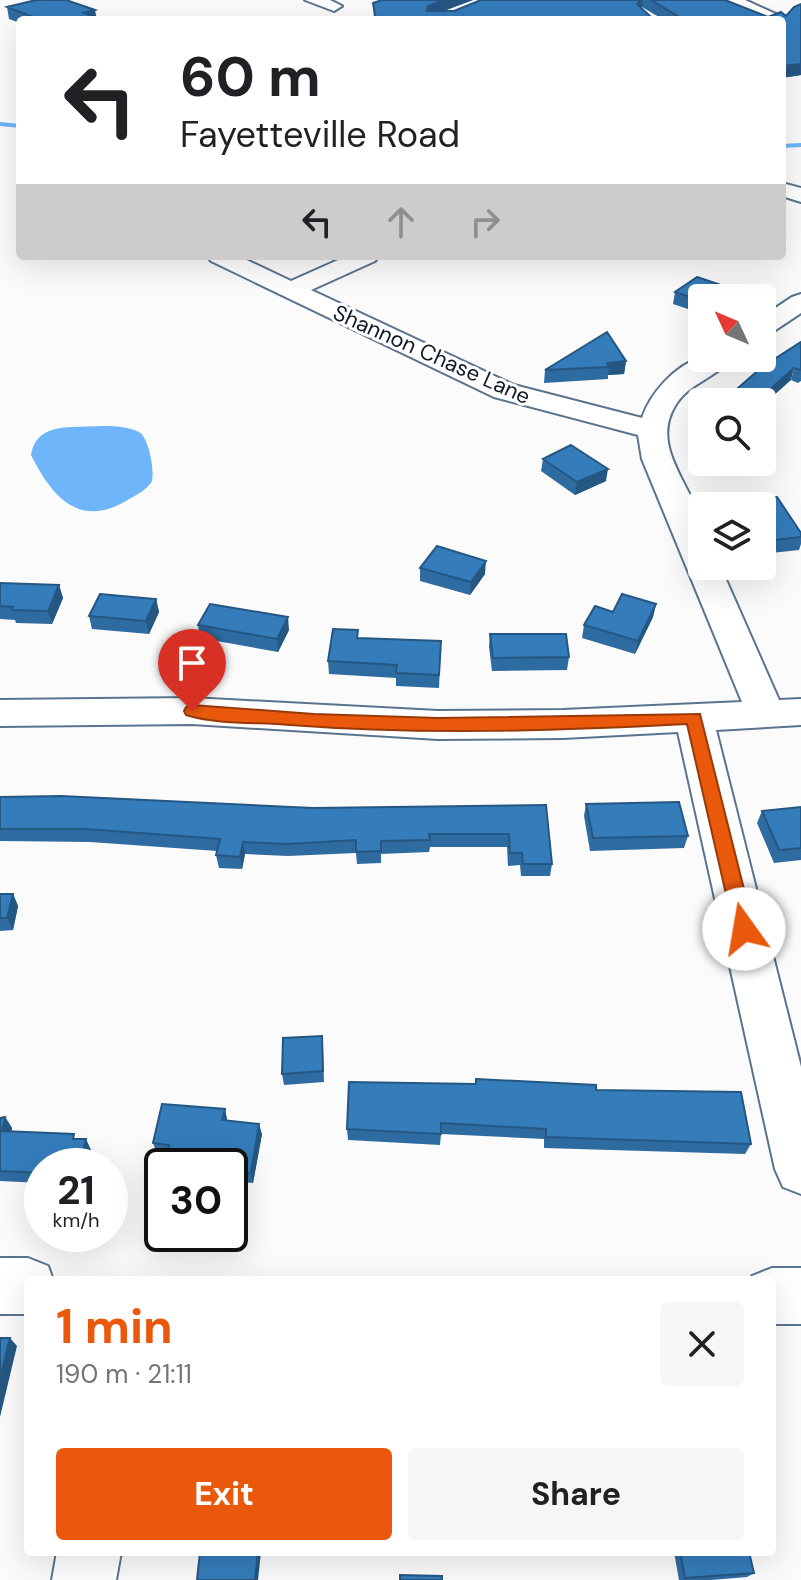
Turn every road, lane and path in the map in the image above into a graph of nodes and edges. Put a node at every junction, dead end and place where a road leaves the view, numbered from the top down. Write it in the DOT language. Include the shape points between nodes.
graph roads {
  1 [pos="313,0"];
  2 [pos="731,0"];
  3 [pos="334,6"];
  4 [pos="771,16"];
  5 [pos="227,260"];
  6 [pos="358,260"];
  7 [pos="291,290"];
  8 [pos="801,302"];
  9 [pos="776,319"];
  10 [pos="696,372"];
  11 [pos="652,430"];
  12 [pos="688,532"];
  13 [pos="710,580"];
  14 [pos="0,713"];
  15 [pos="783,713"];
  16 [pos="694,718"];
  17 [pos="801,1169"];
  18 [pos="0,1286"];
  19 [pos="24,1286"];
  20 [pos="776,1296"];
  21 [pos="801,1296"];
  22 [pos="88,1556"];
  23 [pos="84,1580"];
  1 -- 3 [label="street"];
  2 -- 4 [label="street"];
  5 -- 7 [label="street, Shannon Chase Lane"];
  6 -- 7 [label="street"];
  7 -- 11 [label="street, Shannon Chase Lane" via="504,391"];
  8 -- 9 [label="street"];
  10 -- 11 [label="street" via="661,404"];
  11 -- 12 [label="street" via="657,459"];
  13 -- 15 [label="street"];
  14 -- 16 [label="street" via="192,711 438,725"];
  15 -- 16 [label="street"];
  16 -- 17 [label="street"];
  18 -- 19 [label="street"];
  20 -- 21 [label="street"];
  22 -- 23 [label="street"];
}
